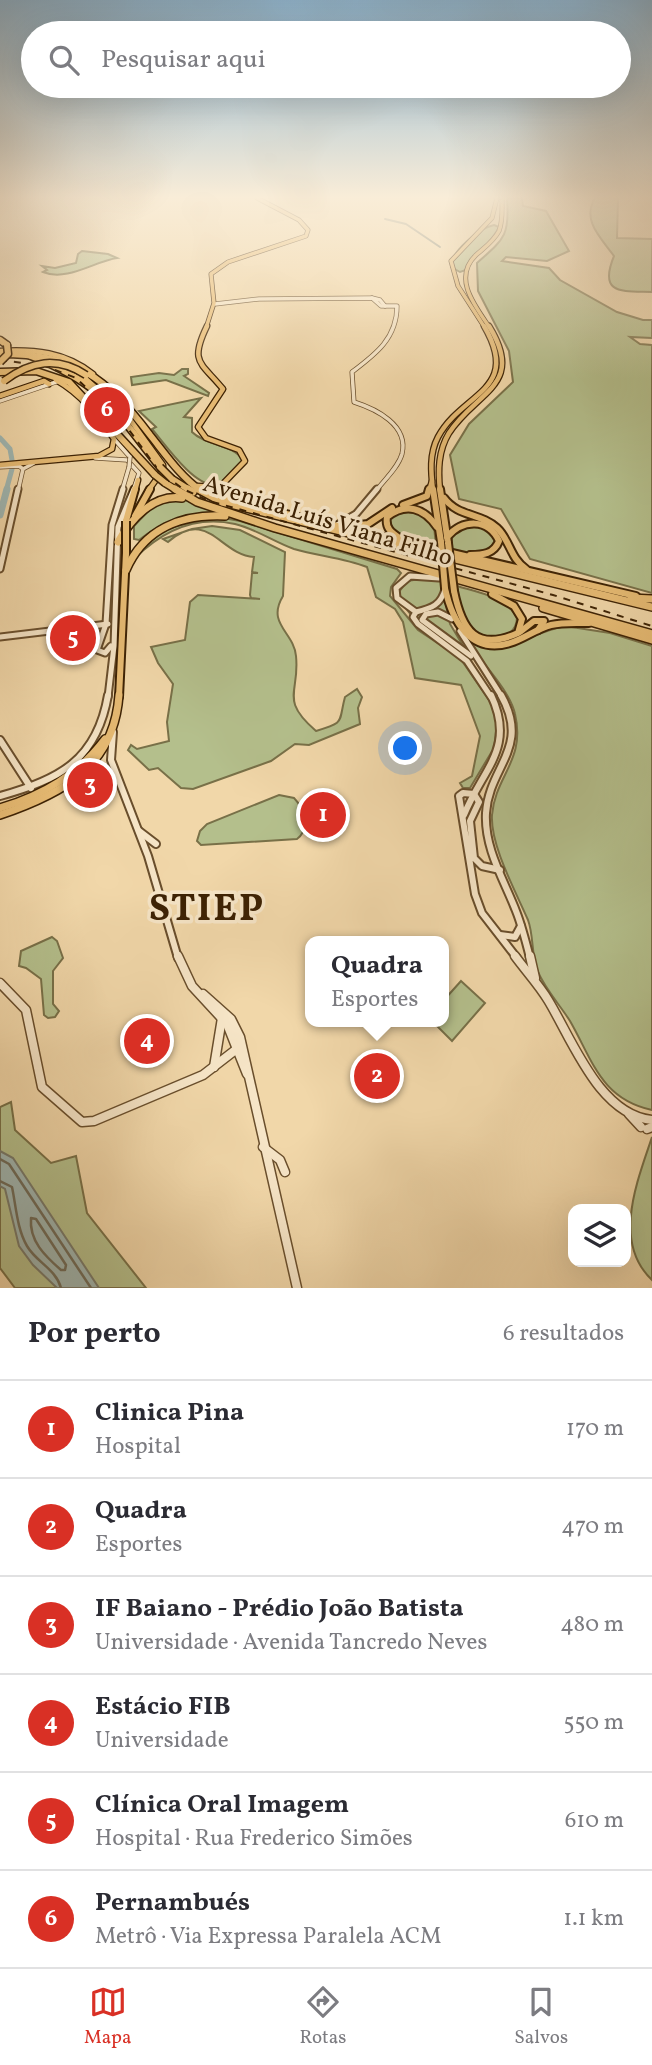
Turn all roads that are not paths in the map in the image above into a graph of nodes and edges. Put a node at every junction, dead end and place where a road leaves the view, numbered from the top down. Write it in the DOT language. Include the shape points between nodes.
graph roads {
  1 [pos="242,258"];
  2 [pos="452,258"];
  3 [pos="472,258"];
  4 [pos="451,267"];
  5 [pos="466,270"];
  6 [pos="215,304"];
  7 [pos="0,340"];
  8 [pos="11,353"];
  9 [pos="0,354"];
  10 [pos="33,354"];
  11 [pos="366,361"];
  12 [pos="0,362"];
  13 [pos="46,362"];
  14 [pos="9,371"];
  15 [pos="0,372"];
  16 [pos="26,373"];
  17 [pos="90,375"];
  18 [pos="48,377"];
  19 [pos="59,381"];
  20 [pos="2,383"];
  21 [pos="48,384"];
  22 [pos="29,386"];
  23 [pos="19,390"];
  24 [pos="10,396"];
  25 [pos="0,398"];
  26 [pos="395,424"];
  27 [pos="105,426"];
  28 [pos="148,432"];
  29 [pos="114,439"];
  30 [pos="130,453"];
  31 [pos="80,458"];
  32 [pos="0,466"];
  33 [pos="21,466"];
  34 [pos="177,471"];
  35 [pos="155,479"];
  36 [pos="433,479"];
  37 [pos="138,480"];
  38 [pos="169,481"];
  39 [pos="440,486"];
  40 [pos="219,495"];
  41 [pos="197,502"];
  42 [pos="130,506"];
  43 [pos="249,520"];
  44 [pos="129,523"];
  45 [pos="340,526"];
  46 [pos="440,533"];
  47 [pos="445,541"];
  48 [pos="118,542"];
  49 [pos="412,544"];
  50 [pos="454,554"];
  51 [pos="390,560"];
  52 [pos="0,569"];
  53 [pos="126,570"];
  54 [pos="544,576"];
  55 [pos="439,578"];
  56 [pos="445,589"];
  57 [pos="492,594"];
  58 [pos="609,597"];
  59 [pos="652,599"];
  60 [pos="652,607"];
  61 [pos="416,611"];
  62 [pos="452,619"];
  63 [pos="114,621"];
  64 [pos="106,624"];
  65 [pos="594,624"];
  66 [pos="61,630"];
  67 [pos="460,631"];
  68 [pos="104,632"];
  69 [pos="518,633"];
  70 [pos="533,633"];
  71 [pos="652,634"];
  72 [pos="48,635"];
  73 [pos="0,639"];
  74 [pos="652,641"];
  75 [pos="112,644"];
  76 [pos="474,659"];
  77 [pos="114,726"];
  78 [pos="0,740"];
  79 [pos="87,771"];
  80 [pos="120,786"];
  81 [pos="31,788"];
  82 [pos="474,794"];
  83 [pos="0,796"];
  84 [pos="0,808"];
  85 [pos="0,815"];
  86 [pos="463,818"];
  87 [pos="138,830"];
  88 [pos="156,844"];
  89 [pos="482,866"];
  90 [pos="500,870"];
  91 [pos="472,877"];
  92 [pos="521,924"];
  93 [pos="495,931"];
  94 [pos="535,981"];
  95 [pos="0,983"];
  96 [pos="197,991"];
  97 [pos="222,1018"];
  98 [pos="241,1050"];
  99 [pos="214,1067"];
  100 [pos="647,1124"];
  101 [pos="263,1147"];
  102 [pos="285,1172"];
  103 [pos="297,1288"];
  1 -- 6 [label="main road" via="216,268 210,278"];
  2 -- 4 [label="main road"];
  3 -- 5 [label="main road"];
  4 -- 5 [label="main road" via="458,272"];
  4 -- 36 [label="main road" via="489,337 497,362 488,385 437,439"];
  5 -- 39 [label="main road" via="469,292 499,345 503,368 497,384 444,439 438,460"];
  6 -- 11 [label="street" via="372,298 385,306 397,306 395,329 380,352"];
  6 -- 40 [label="main road" via="196,356 223,393 198,427 206,439 239,450 245,461"];
  7 -- 12 [label="highway, bridge" via="7,345 8,354"];
  8 -- 9 [label="highway"];
  8 -- 10 [label="highway"];
  8 -- 13 [label="highway"];
  9 -- 13 [label="main road"];
  9 -- 17 [label="main road" via="36,350 61,354"];
  10 -- 17 [label="highway" via="68,361"];
  10 -- 35 [label="main road" via="95,385 163,465"];
  11 -- 26 [label="street" via="352,372 354,402"];
  13 -- 38 [label="highway, bridge" via="97,391 132,428"];
  14 -- 15 [label="highway"];
  14 -- 16 [label="main road"];
  14 -- 30 [label="highway, Avenida Luís Viana Filho" via="36,370 69,382"];
  16 -- 18 [label="main road"];
  16 -- 22 [label="main road" via="34,377"];
  17 -- 20 [label="highway, bridge" via="68,364 46,361 26,367"];
  17 -- 28 [label="highway"];
  17 -- 28 [label="highway, Avenida Luís Viana Filho"];
  18 -- 19 [label="main road"];
  18 -- 22 [label="main road"];
  19 -- 21 [label="street"];
  19 -- 27 [label="main road"];
  21 -- 22 [label="main road"];
  21 -- 24 [label="street"];
  22 -- 23 [label="main road"];
  23 -- 24 [label="street"];
  23 -- 25 [label="main road"];
  24 -- 25 [label="street"];
  26 -- 45 [label="street" via="402,455 361,512"];
  27 -- 29 [label="main road"];
  27 -- 30 [label="highway"];
  28 -- 34 [label="highway, Avenida Luís Viana Filho"];
  29 -- 30 [label="street"];
  29 -- 31 [label="main road" via="108,452"];
  30 -- 35 [label="highway, Avenida Luís Viana Filho"];
  30 -- 64 [label="street, bridge" via="130,467 111,526"];
  31 -- 33 [label="main road"];
  31 -- 37 [label="street" via="127,460 138,470"];
  32 -- 33 [label="main road"];
  33 -- 52 [label="street"];
  34 -- 40 [label="main road, Avenida Luís Viana Filho"];
  34 -- 40 [label="highway, Avenida Luís Viana Filho" via="192,486"];
  35 -- 38 [label="highway, Avenida Luís Viana Filho, bridge"];
  35 -- 42 [label="main road"];
  35 -- 44 [label="main road"];
  36 -- 45 [label="main road" via="422,499 390,509 365,525"];
  36 -- 46 [label="main road"];
  37 -- 42 [label="main road"];
  37 -- 48 [label="street" via="120,517"];
  38 -- 40 [label="highway" via="197,494"];
  38 -- 41 [label="highway, Avenida Luís Viana Filho"];
  39 -- 47 [label="main road"];
  39 -- 54 [label="main road" via="451,509 495,526 514,560"];
  40 -- 45 [label="main road, Avenida Luís Viana Filho"];
  40 -- 58 [label="highway, Avenida Luís Viana Filho"];
  41 -- 43 [label="highway, Avenida Luís Viana Filho"];
  41 -- 44 [label="highway" via="166,496"];
  42 -- 44 [label="main road"];
  43 -- 51 [label="highway, Avenida Luís Viana Filho"];
  43 -- 53 [label="highway" via="207,515 172,523 141,542"];
  44 -- 48 [label="highway"];
  44 -- 53 [label="main road, bridge"];
  45 -- 49 [label="main road, Avenida Luís Viana Filho"];
  46 -- 47 [label="main road"];
  46 -- 49 [label="main road" via="421,510 391,513 387,529"];
  47 -- 50 [label="main road" via="458,525 471,523 490,527 498,536 498,547 488,554"];
  47 -- 56 [label="main road, bridge"];
  47 -- 69 [label="main road, bridge" via="463,624 474,635 499,640"];
  48 -- 63 [label="street"];
  49 -- 50 [label="main road, Avenida Luís Viana Filho"];
  50 -- 54 [label="main road, Avenida Luís Viana Filho"];
  51 -- 55 [label="highway"];
  51 -- 71 [label="highway, Avenida Luís Viana Filho"];
  53 -- 77 [label="main road"];
  54 -- 59 [label="main road, Avenida Luís Viana Filho"];
  55 -- 57 [label="highway"];
  55 -- 61 [label="street" via="415,575 399,583 397,598"];
  56 -- 61 [label="street" via="438,605"];
  56 -- 62 [label="main road"];
  57 -- 65 [label="highway"];
  57 -- 69 [label="main road" via="520,612"];
  58 -- 59 [label="highway"];
  58 -- 60 [label="highway, Avenida Luís Viana Filho"];
  61 -- 82 [label="street" via="413,617 418,625 473,667 500,715 499,750"];
  62 -- 67 [label="main road"];
  62 -- 76 [label="street" via="434,611 422,621"];
  63 -- 64 [label="street"];
  63 -- 75 [label="street"];
  64 -- 66 [label="street"];
  64 -- 68 [label="street"];
  65 -- 70 [label="main road" via="557,624"];
  65 -- 74 [label="highway"];
  66 -- 72 [label="street"];
  66 -- 73 [label="street"];
  67 -- 70 [label="main road" via="473,640 499,646"];
  67 -- 76 [label="street"];
  68 -- 72 [label="street" via="93,629"];
  68 -- 75 [label="street" via="97,650 105,653"];
  69 -- 70 [label="main road" via="536,619 544,621"];
  72 -- 73 [label="street"];
  75 -- 81 [label="street" via="106,706 96,738 65,771"];
  76 -- 90 [label="street" via="502,698 512,725 510,751 486,810 489,840"];
  77 -- 79 [label="main road"];
  77 -- 80 [label="street" via="110,754"];
  77 -- 84 [label="main road" via="75,773 47,791"];
  78 -- 81 [label="street"];
  79 -- 80 [label="street" via="106,769"];
  79 -- 85 [label="main road" via="51,795"];
  80 -- 87 [label="street"];
  81 -- 83 [label="street"];
  82 -- 86 [label="street"];
  82 -- 86 [label="street" via="459,796"];
  82 -- 89 [label="street" via="479,802 470,821 474,858"];
  86 -- 91 [label="street"];
  87 -- 88 [label="street"];
  87 -- 96 [label="street" via="181,968"];
  89 -- 90 [label="street"];
  89 -- 91 [label="street" via="476,867"];
  90 -- 92 [label="street"];
  91 -- 93 [label="street" via="478,904"];
  92 -- 93 [label="street" via="518,935 511,938"];
  92 -- 94 [label="street"];
  93 -- 94 [label="street"];
  94 -- 100 [label="street" via="588,1074 601,1090"];
  95 -- 99 [label="street" via="26,1010 42,1087 79,1122 94,1121"];
  96 -- 97 [label="street"];
  96 -- 98 [label="street" via="229,1016 243,1038"];
  97 -- 98 [label="street"];
  97 -- 99 [label="street"];
  98 -- 99 [label="street"];
  98 -- 101 [label="street"];
  101 -- 102 [label="street" via="280,1160"];
  101 -- 103 [label="street"];
}
